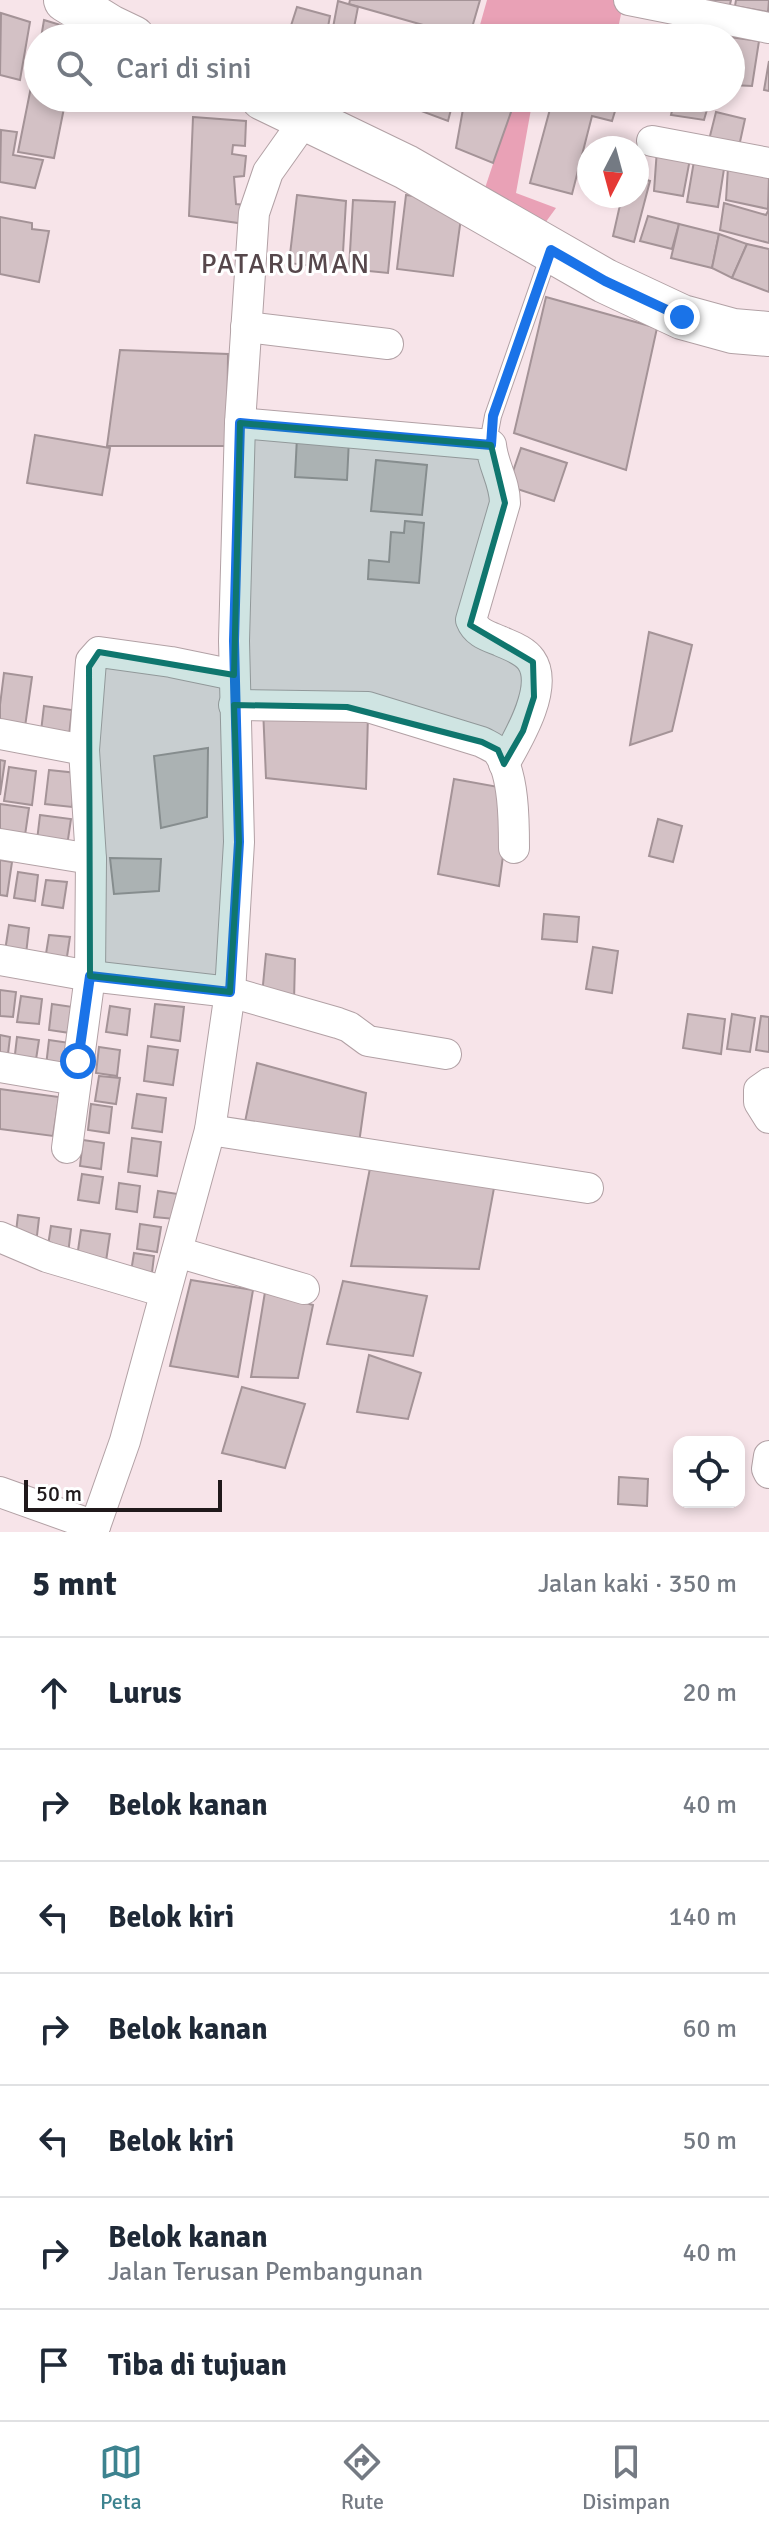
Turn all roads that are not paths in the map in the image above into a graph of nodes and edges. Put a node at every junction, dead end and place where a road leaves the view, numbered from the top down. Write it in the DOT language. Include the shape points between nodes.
graph roads {
  1 [pos="66,0"];
  2 [pos="629,0"];
  3 [pos="105,24"];
  4 [pos="769,28"];
  5 [pos="295,112"];
  6 [pos="307,117"];
  7 [pos="652,141"];
  8 [pos="769,163"];
  9 [pos="551,250"];
  10 [pos="246,327"];
  11 [pos="769,334"];
  12 [pos="388,344"];
  13 [pos="240,423"];
  14 [pos="491,445"];
  15 [pos="234,675"];
  16 [pos="234,705"];
  17 [pos="0,734"];
  18 [pos="84,750"];
  19 [pos="504,764"];
  20 [pos="0,844"];
  21 [pos="514,848"];
  22 [pos="91,859"];
  23 [pos="0,960"];
  24 [pos="90,976"];
  25 [pos="230,992"];
  26 [pos="446,1054"];
  27 [pos="0,1067"];
  28 [pos="76,1080"];
  29 [pos="769,1083"];
  30 [pos="769,1118"];
  31 [pos="210,1130"];
  32 [pos="67,1148"];
  33 [pos="588,1188"];
  34 [pos="0,1237"];
  35 [pos="177,1252"];
  36 [pos="304,1289"];
  37 [pos="165,1292"];
  38 [pos="769,1456"];
  39 [pos="769,1473"];
  40 [pos="0,1492"];
  41 [pos="94,1529"];
  1 -- 3 [label="street"];
  2 -- 4 [label="street"];
  5 -- 6 [label="street"];
  6 -- 9 [label="street"];
  6 -- 10 [label="street" via="268,172 254,213"];
  7 -- 8 [label="street"];
  9 -- 11 [label="street" via="682,317"];
  9 -- 14 [label="lane" via="493,416"];
  10 -- 12 [label="street"];
  10 -- 13 [label="street"];
  13 -- 14 [label="street"];
  13 -- 15 [label="street"];
  14 -- 19 [label="street" via="505,503 471,620 483,634 524,652 536,673 523,731"];
  15 -- 16 [label="street"];
  15 -- 18 [label="street" via="99,652 89,667"];
  16 -- 19 [label="street" via="368,707 482,742 498,750"];
  16 -- 25 [label="street" via="239,842"];
  17 -- 18 [label="street"];
  18 -- 22 [label="street"];
  19 -- 21 [label="street"];
  20 -- 22 [label="street"];
  22 -- 24 [label="street"];
  23 -- 24 [label="street"];
  24 -- 25 [label="street"];
  24 -- 28 [label="street"];
  25 -- 26 [label="street" via="338,1023 368,1041"];
  25 -- 31 [label="street"];
  27 -- 28 [label="street"];
  28 -- 32 [label="street"];
  29 -- 30 [label="street" via="759,1090 759,1102"];
  31 -- 33 [label="street"];
  31 -- 35 [label="street"];
  34 -- 37 [label="street" via="47,1257"];
  35 -- 36 [label="street"];
  35 -- 37 [label="street"];
  37 -- 41 [label="street" via="125,1441"];
  38 -- 39 [label="street"];
  40 -- 41 [label="street"];
}
